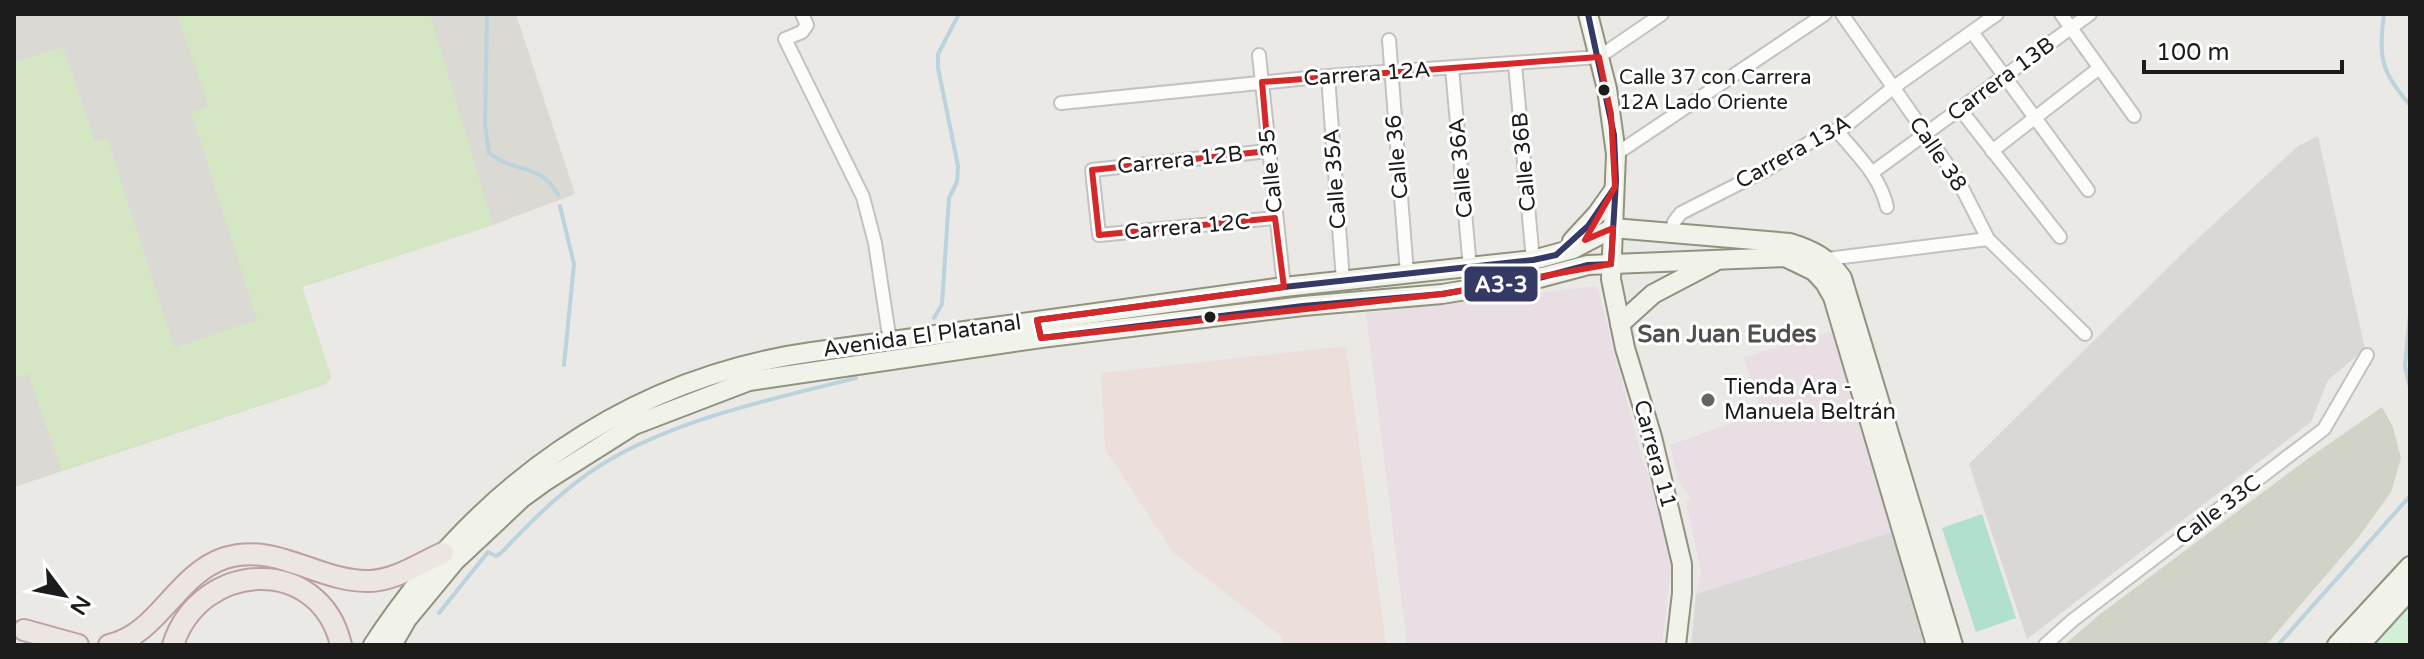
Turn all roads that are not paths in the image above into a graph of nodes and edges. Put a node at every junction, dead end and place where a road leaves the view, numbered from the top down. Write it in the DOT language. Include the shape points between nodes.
graph roads {
  1 [pos="802,14"];
  2 [pos="1588,14"];
  3 [pos="1662,14"];
  4 [pos="1825,14"];
  5 [pos="1842,14"];
  6 [pos="1997,14"];
  7 [pos="2061,14"];
  8 [pos="2090,14"];
  9 [pos="2071,28"];
  10 [pos="1972,32"];
  11 [pos="1389,40"];
  12 [pos="1259,55"];
  13 [pos="1599,57"];
  14 [pos="1515,64"];
  15 [pos="1452,68"];
  16 [pos="2098,69"];
  17 [pos="1391,71"];
  18 [pos="1328,76"];
  19 [pos="2005,76"];
  20 [pos="1262,82"];
  21 [pos="1894,87"];
  22 [pos="1061,103"];
  23 [pos="1960,109"];
  24 [pos="2034,116"];
  25 [pos="2134,116"];
  26 [pos="1838,132"];
  27 [pos="1926,135"];
  28 [pos="1268,151"];
  29 [pos="1992,151"];
  30 [pos="1616,154"];
  31 [pos="1873,172"];
  32 [pos="1615,187"];
  33 [pos="2088,190"];
  34 [pos="1887,207"];
  35 [pos="1275,218"];
  36 [pos="1613,228"];
  37 [pos="1672,232"];
  38 [pos="1099,235"];
  39 [pos="2060,237"];
  40 [pos="1988,239"];
  41 [pos="1556,255"];
  42 [pos="1723,258"];
  43 [pos="1827,259"];
  44 [pos="1533,260"];
  45 [pos="1611,264"];
  46 [pos="1470,268"];
  47 [pos="1407,274"];
  48 [pos="1343,281"];
  49 [pos="1284,287"];
  50 [pos="1620,324"];
  51 [pos="1045,331"];
  52 [pos="2085,334"];
  53 [pos="890,342"];
  54 [pos="2367,355"];
  55 [pos="443,553"];
  56 [pos="2410,566"];
  57 [pos="2410,590"];
  58 [pos="19,627"];
  59 [pos="51,645"];
  60 [pos="78,645"];
  61 [pos="109,645"];
  62 [pos="173,645"];
  63 [pos="341,645"];
  64 [pos="373,645"];
  65 [pos="392,645"];
  66 [pos="1676,645"];
  67 [pos="1936,645"];
  68 [pos="1953,645"];
  69 [pos="2045,645"];
  70 [pos="2337,645"];
  71 [pos="2360,645"];
  1 -- 53 [label="street" via="805,29 785,39 863,197"];
  2 -- 13 [label="main road, Carrera 11"];
  3 -- 13 [label="street, Carrera 12A"];
  4 -- 30 [label="street"];
  5 -- 21 [label="street, Calle 38"];
  6 -- 10 [label="street, Carrera 13A"];
  7 -- 9 [label="street"];
  8 -- 9 [label="street, Carrera 13B"];
  9 -- 16 [label="street"];
  9 -- 19 [label="street, Carrera 13B"];
  10 -- 19 [label="street"];
  10 -- 21 [label="street, Carrera 13A"];
  11 -- 17 [label="street, Calle 36"];
  12 -- 20 [label="street, Calle 35"];
  13 -- 14 [label="street, Carrera 12A"];
  13 -- 30 [label="main road, Carrera 11"];
  14 -- 15 [label="street, Carrera 12A"];
  14 -- 44 [label="street, Calle 36B"];
  15 -- 17 [label="street, Carrera 12A"];
  15 -- 46 [label="street, Calle 36A"];
  16 -- 24 [label="street"];
  16 -- 25 [label="street"];
  17 -- 18 [label="street, Carrera 12A"];
  17 -- 47 [label="street, Calle 36"];
  18 -- 20 [label="street, Carrera 12A"];
  18 -- 48 [label="street, Calle 35A"];
  19 -- 23 [label="street, Carrera 13B"];
  19 -- 24 [label="street"];
  20 -- 22 [label="street, Carrera 12A"];
  20 -- 28 [label="street, Calle 35"];
  21 -- 26 [label="street, Carrera 13A"];
  21 -- 27 [label="street, Calle 38"];
  23 -- 27 [label="street, Carrera 13B"];
  23 -- 29 [label="street"];
  24 -- 29 [label="street"];
  24 -- 33 [label="street"];
  26 -- 31 [label="street"];
  26 -- 37 [label="street, Carrera 13A" via="1829,130 1768,169 1681,213"];
  27 -- 31 [label="street, Carrera 13B"];
  27 -- 40 [label="street, Calle 38" via="1958,180"];
  28 -- 35 [label="street, Calle 35"];
  28 -- 38 [label="street, Carrera 12B" via="1092,170"];
  29 -- 39 [label="street"];
  30 -- 32 [label="main road, Carrera 11"];
  31 -- 34 [label="street"];
  32 -- 36 [label="main road, Carrera 11"];
  32 -- 41 [label="main road" via="1588,226"];
  35 -- 38 [label="street, Carrera 12C"];
  35 -- 49 [label="street, Calle 35"];
  36 -- 37 [label="main road, Avenida El Platanal"];
  36 -- 41 [label="main road, Avenida El Platanal"];
  36 -- 45 [label="main road, Carrera 11"];
  37 -- 43 [label="main road, Avenida El Platanal" via="1790,243"];
  40 -- 43 [label="street"];
  40 -- 52 [label="street, Calle 38"];
  41 -- 44 [label="main road, Avenida El Platanal"];
  42 -- 45 [label="main road, Avenida El Platanal"];
  42 -- 50 [label="main road" via="1653,294"];
  42 -- 67 [label="main road, Avenida El Platanal" via="1785,257 1814,271 1833,297"];
  43 -- 68 [label="main road" via="1842,278"];
  44 -- 46 [label="main road, Avenida El Platanal"];
  45 -- 50 [label="main road, Carrera 11"];
  45 -- 51 [label="main road, Avenida El Platanal" via="1442,294"];
  46 -- 47 [label="main road, Avenida El Platanal"];
  47 -- 48 [label="main road, Avenida El Platanal"];
  48 -- 49 [label="main road, Avenida El Platanal"];
  49 -- 51 [label="main road, Avenida El Platanal"];
  50 -- 66 [label="main road, Carrera 11" via="1678,541 1682,593"];
  51 -- 53 [label="main road, Avenida El Platanal"];
  51 -- 65 [label="main road, Avenida El Platanal" via="999,346 770,376 634,425 522,498 455,561"];
  53 -- 55 [label="main road, Avenida El Platanal" via="761,360 653,398 574,439 532,469"];
  54 -- 69 [label="street, Calle 33C" via="2324,429"];
  55 -- 61 [label="highway" via="368,581 273,555 247,553 222,559 179,588 155,618"];
  55 -- 64 [label="main road, Avenida El Platanal"];
  56 -- 70 [label="main road"];
  57 -- 71 [label="main road"];
  58 -- 59 [label="highway"];
  58 -- 60 [label="highway"];
  62 -- 63 [label="highway" via="182,621 210,593 234,581 260,578 286,583 310,596 328,615"];
}
